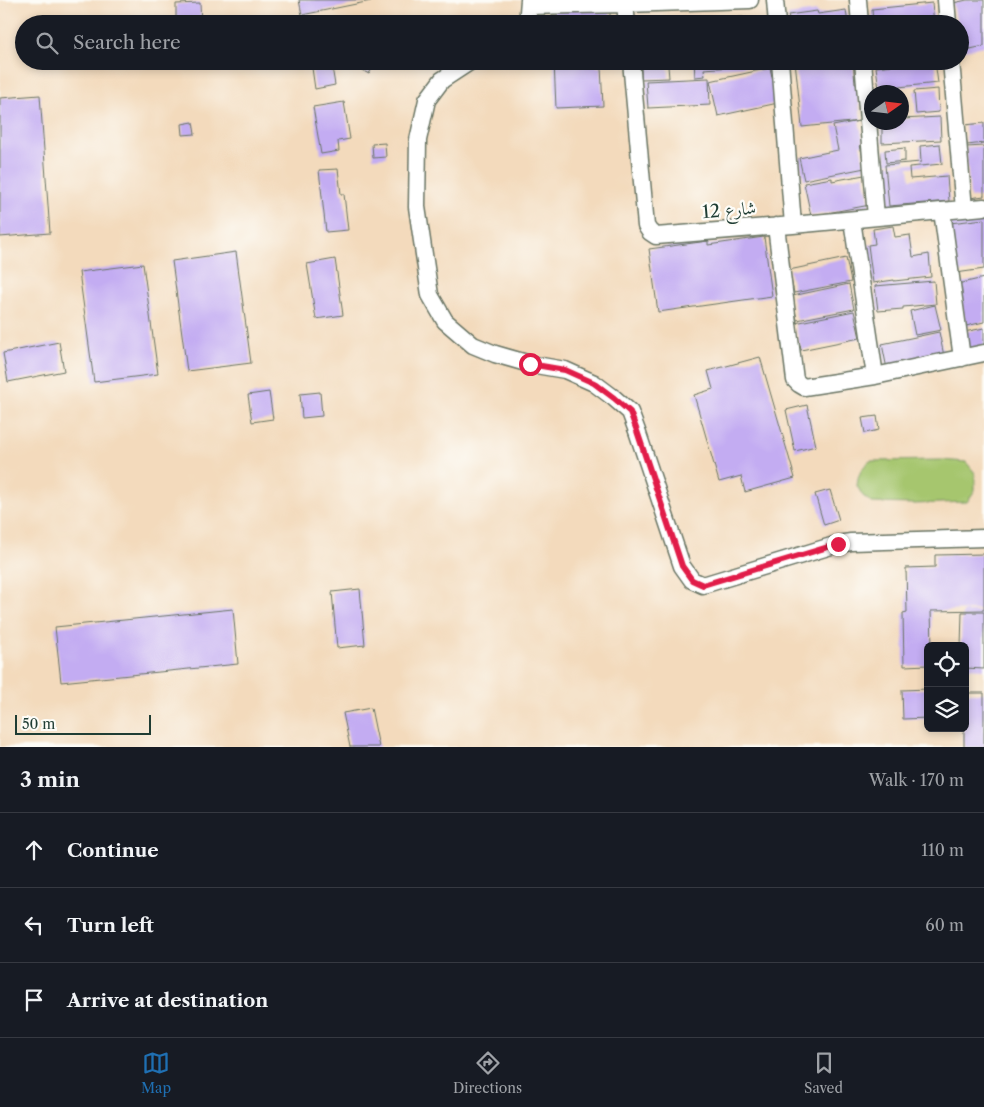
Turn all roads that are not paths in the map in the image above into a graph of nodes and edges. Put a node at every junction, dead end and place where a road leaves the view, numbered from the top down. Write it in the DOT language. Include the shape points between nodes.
graph roads {
  1 [pos="750,0"];
  2 [pos="775,0"];
  3 [pos="858,0"];
  4 [pos="946,0"];
  5 [pos="679,1"];
  6 [pos="529,3"];
  7 [pos="625,4"];
  8 [pos="626,15"];
  9 [pos="776,15"];
  10 [pos="859,15"];
  11 [pos="947,15"];
  12 [pos="457,70"];
  13 [pos="632,70"];
  14 [pos="781,70"];
  15 [pos="864,70"];
  16 [pos="952,70"];
  17 [pos="984,207"];
  18 [pos="964,209"];
  19 [pos="942,212"];
  20 [pos="876,217"];
  21 [pos="852,220"];
  22 [pos="794,225"];
  23 [pos="776,226"];
  24 [pos="984,353"];
  25 [pos="962,358"];
  26 [pos="875,376"];
  27 [pos="984,538"];
  1 -- 5 [label="street"];
  2 -- 9 [label="street"];
  3 -- 10 [label="street"];
  4 -- 11 [label="street"];
  5 -- 7 [label="street"];
  6 -- 7 [label="street"];
  7 -- 8 [label="street"];
  12 -- 27 [label="street" via="442,80 427,100 418,140 417,207 430,295 445,321 473,345 530,364 565,370 594,383 630,412 682,566 692,580 703,585 851,542"];
  13 -- 23 [label="street, شارع 12" via="646,226 650,232 656,236"];
  14 -- 22 [label="street"];
  15 -- 20 [label="street"];
  16 -- 18 [label="street"];
  17 -- 18 [label="street, شارع 12"];
  18 -- 19 [label="street, شارع 12"];
  19 -- 20 [label="street, شارع 12"];
  19 -- 25 [label="street"];
  20 -- 21 [label="street, شارع 12"];
  21 -- 22 [label="street, شارع 12"];
  21 -- 26 [label="street"];
  22 -- 23 [label="street, شارع 12"];
  23 -- 26 [label="street" via="795,380 804,387"];
  24 -- 25 [label="street"];
  25 -- 26 [label="street"];
}
